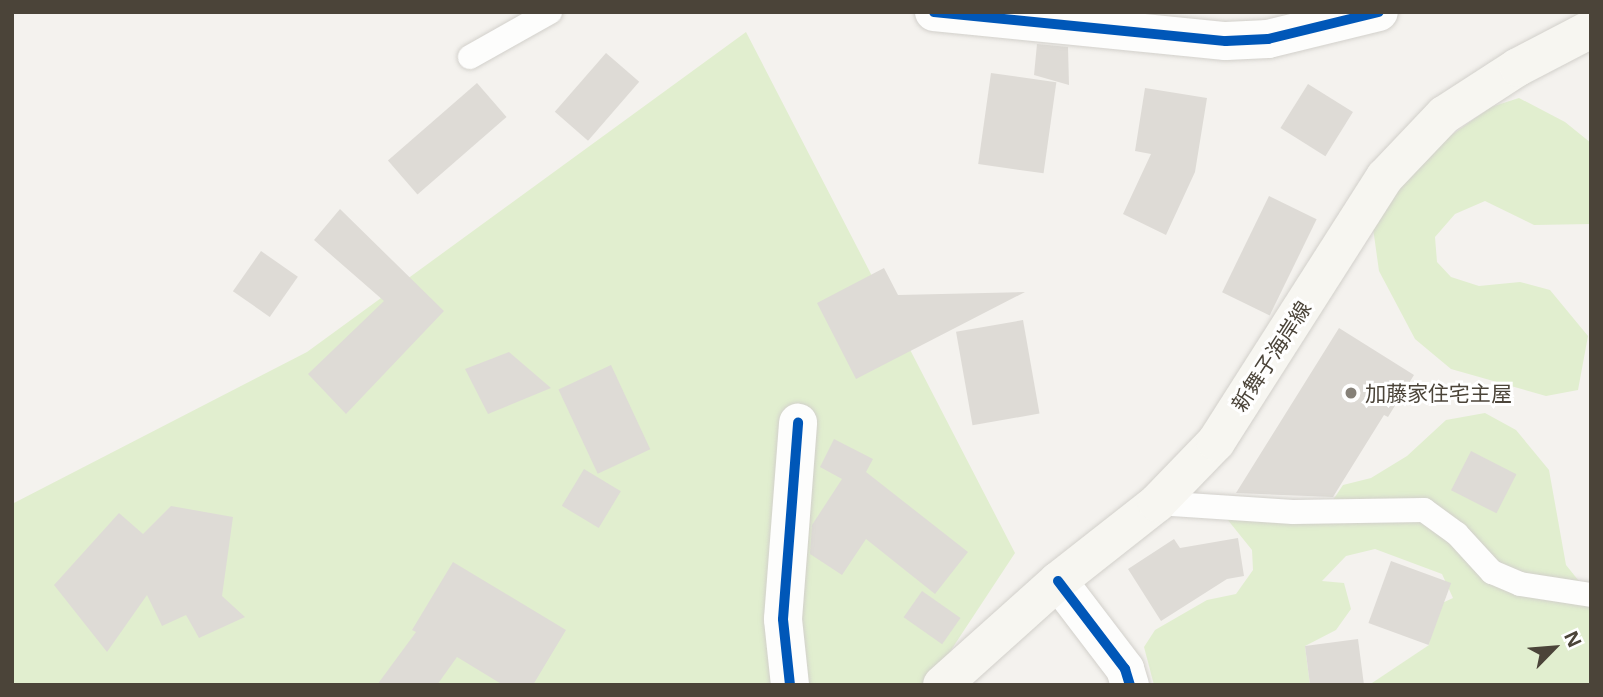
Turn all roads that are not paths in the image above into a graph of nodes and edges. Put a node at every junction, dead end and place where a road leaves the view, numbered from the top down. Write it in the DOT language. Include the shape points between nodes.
graph roads {
  1 [pos="551,12"];
  2 [pos="934,12"];
  3 [pos="1379,12"];
  4 [pos="1591,29"];
  5 [pos="470,57"];
  6 [pos="798,423"];
  7 [pos="1157,503"];
  8 [pos="1058,582"];
  9 [pos="1591,595"];
  10 [pos="790,685"];
  11 [pos="942,685"];
  12 [pos="1130,685"];
  1 -- 5 [label="lane"];
  2 -- 3 [label="street" via="1226,41 1268,39"];
  4 -- 7 [label="main road, 新舞子海岸線" via="1518,67 1444,115 1385,177 1216,442"];
  6 -- 10 [label="street" via="783,619"];
  7 -- 8 [label="main road, 新舞子海岸線"];
  7 -- 9 [label="lane" via="1293,512 1424,510 1457,534 1492,572 1520,584"];
  8 -- 11 [label="main road, 新舞子海岸線"];
  8 -- 12 [label="street" via="1125,669"];
}
